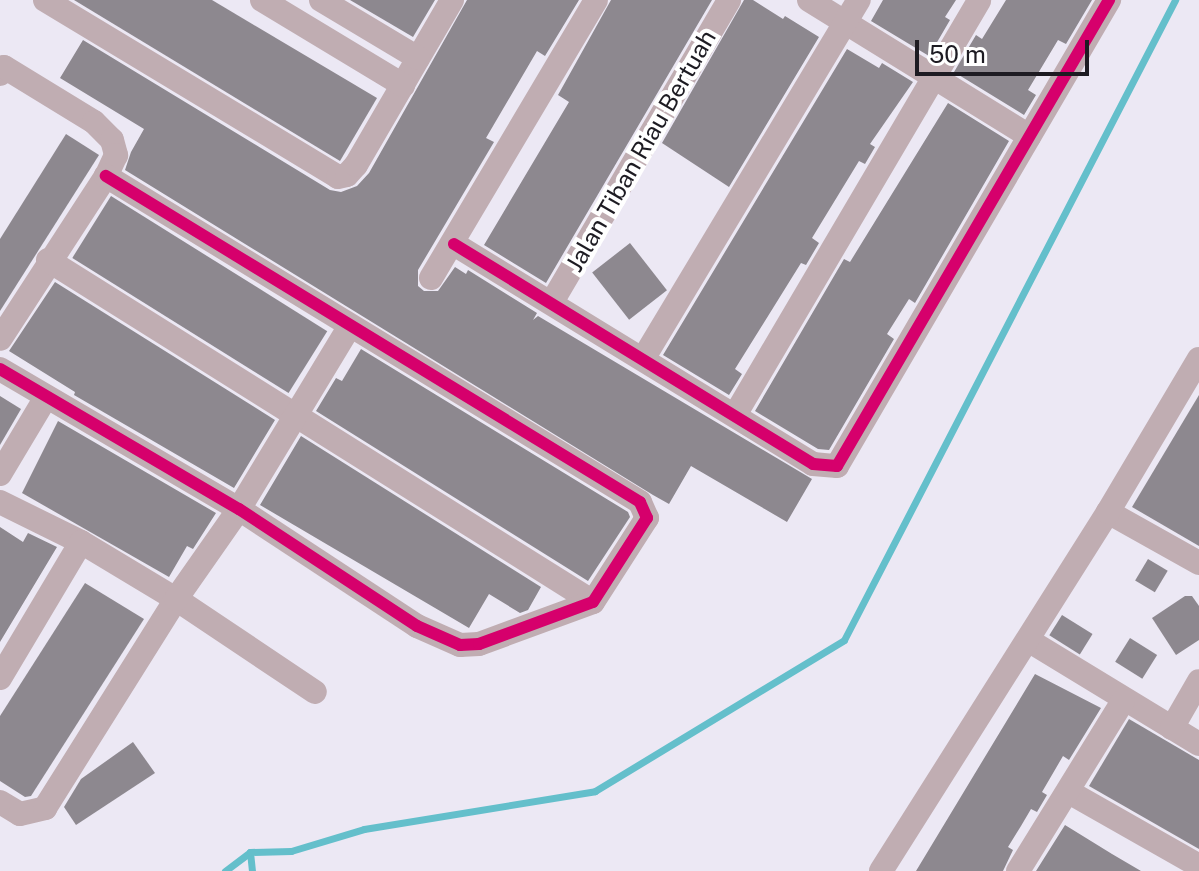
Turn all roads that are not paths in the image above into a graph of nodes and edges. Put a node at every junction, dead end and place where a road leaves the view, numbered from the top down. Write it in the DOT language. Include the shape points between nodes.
graph roads {
  1 [pos="45,0"];
  2 [pos="262,0"];
  3 [pos="321,0"];
  4 [pos="452,0"];
  5 [pos="596,0"];
  6 [pos="729,0"];
  7 [pos="809,0"];
  8 [pos="859,0"];
  9 [pos="979,0"];
  10 [pos="1109,0"];
  11 [pos="846,22"];
  12 [pos="418,58"];
  13 [pos="0,74"];
  14 [pos="933,76"];
  15 [pos="403,85"];
  16 [pos="1029,136"];
  17 [pos="106,176"];
  18 [pos="454,244"];
  19 [pos="48,260"];
  20 [pos="431,278"];
  21 [pos="552,302"];
  22 [pos="350,326"];
  23 [pos="0,339"];
  24 [pos="643,359"];
  25 [pos="1199,359"];
  26 [pos="0,369"];
  27 [pos="46,397"];
  28 [pos="297,415"];
  29 [pos="735,415"];
  30 [pos="0,474"];
  31 [pos="0,502"];
  32 [pos="239,509"];
  33 [pos="1108,512"];
  34 [pos="81,542"];
  35 [pos="1199,563"];
  36 [pos="176,599"];
  37 [pos="593,602"];
  38 [pos="1028,640"];
  39 [pos="0,678"];
  40 [pos="1199,681"];
  41 [pos="315,692"];
  42 [pos="1123,701"];
  43 [pos="1172,728"];
  44 [pos="1199,744"];
  45 [pos="1069,792"];
  46 [pos="0,802"];
  47 [pos="1199,866"];
  48 [pos="881,871"];
  49 [pos="1018,871"];
  1 -- 15 [label="street" via="338,177 356,165"];
  2 -- 15 [label="street"];
  3 -- 12 [label="street"];
  4 -- 12 [label="street"];
  5 -- 18 [label="street"];
  6 -- 21 [label="street, Jalan Tiban Riau Bertuah"];
  7 -- 11 [label="street"];
  8 -- 11 [label="street"];
  9 -- 14 [label="street"];
  10 -- 16 [label="street"];
  11 -- 14 [label="street"];
  11 -- 24 [label="street"];
  12 -- 15 [label="street"];
  13 -- 17 [label="street" via="4,67 106,132 116,155"];
  14 -- 16 [label="street"];
  14 -- 29 [label="street"];
  16 -- 29 [label="street" via="837,466 813,464"];
  17 -- 19 [label="street"];
  17 -- 22 [label="street"];
  18 -- 20 [label="street"];
  18 -- 21 [label="street"];
  19 -- 23 [label="street"];
  19 -- 28 [label="street"];
  21 -- 24 [label="street"];
  22 -- 28 [label="street"];
  22 -- 37 [label="street" via="640,502 647,518"];
  24 -- 29 [label="street"];
  25 -- 33 [label="street"];
  26 -- 27 [label="street"];
  27 -- 30 [label="street"];
  27 -- 32 [label="street"];
  28 -- 32 [label="street"];
  28 -- 37 [label="street"];
  31 -- 34 [label="street"];
  32 -- 36 [label="street"];
  32 -- 37 [label="street" via="417,626 460,645 479,644"];
  33 -- 35 [label="street"];
  33 -- 38 [label="street"];
  34 -- 36 [label="street"];
  34 -- 39 [label="street"];
  36 -- 41 [label="street"];
  36 -- 46 [label="street" via="45,808 20,814"];
  38 -- 42 [label="street"];
  38 -- 48 [label="street"];
  40 -- 43 [label="street"];
  42 -- 43 [label="street"];
  42 -- 45 [label="street"];
  43 -- 44 [label="street"];
  45 -- 47 [label="street"];
  45 -- 49 [label="street"];
}
